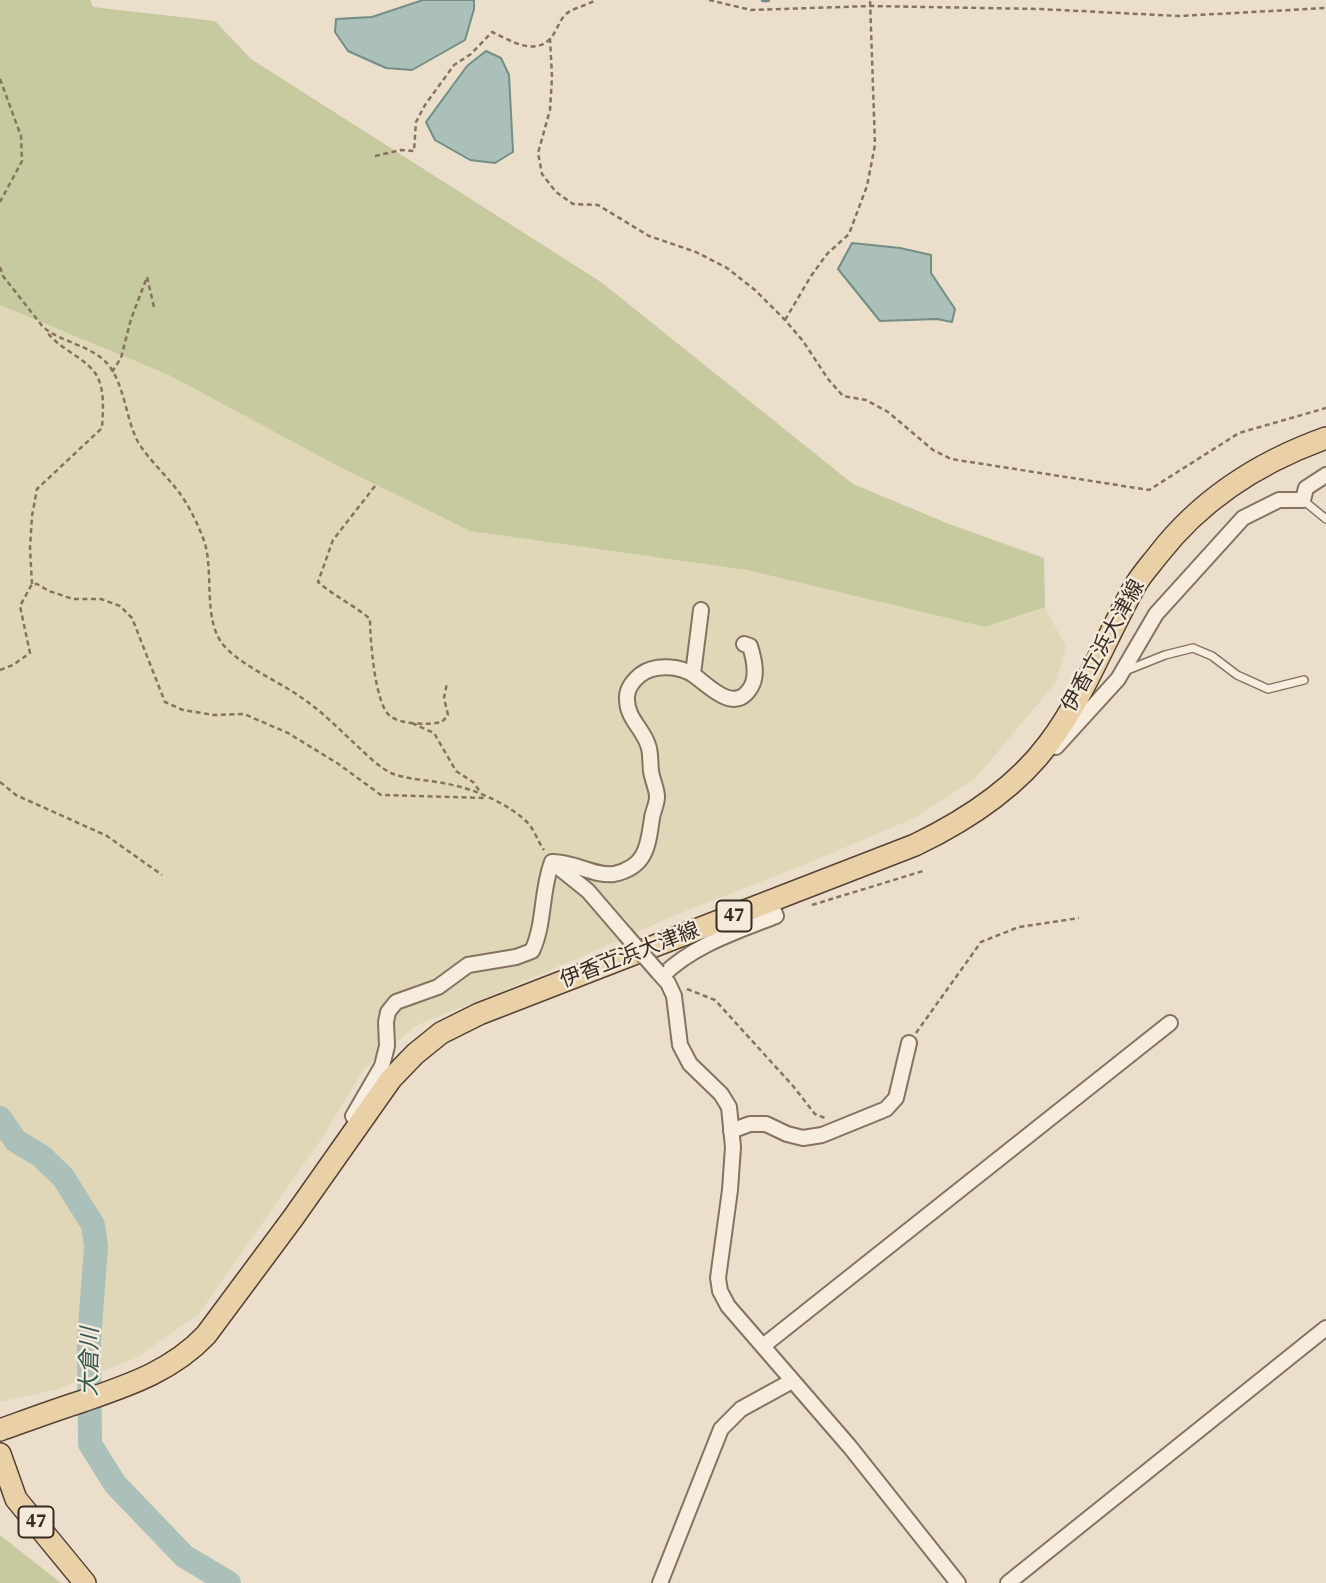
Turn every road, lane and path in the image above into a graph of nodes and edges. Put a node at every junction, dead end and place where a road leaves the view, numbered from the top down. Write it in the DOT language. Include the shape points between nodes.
graph roads {
  1 [pos="596,0"];
  2 [pos="709,0"];
  3 [pos="870,0"];
  4 [pos="870,6"];
  5 [pos="1326,8"];
  6 [pos="550,38"];
  7 [pos="0,79"];
  8 [pos="375,156"];
  9 [pos="0,202"];
  10 [pos="0,267"];
  11 [pos="154,307"];
  12 [pos="785,320"];
  13 [pos="43,327"];
  14 [pos="113,372"];
  15 [pos="1326,408"];
  16 [pos="1326,438"];
  17 [pos="1326,475"];
  18 [pos="375,486"];
  19 [pos="1303,500"];
  20 [pos="1326,519"];
  21 [pos="32,584"];
  22 [pos="701,610"];
  23 [pos="744,644"];
  24 [pos="0,670"];
  25 [pos="1122,673"];
  26 [pos="693,674"];
  27 [pos="1304,680"];
  28 [pos="447,683"];
  29 [pos="411,722"];
  30 [pos="1049,743"];
  31 [pos="0,782"];
  32 [pos="483,796"];
  33 [pos="488,798"];
  34 [pos="552,862"];
  35 [pos="923,871"];
  36 [pos="162,875"];
  37 [pos="770,902"];
  38 [pos="812,905"];
  39 [pos="1079,918"];
  40 [pos="662,976"];
  41 [pos="1170,1023"];
  42 [pos="909,1043"];
  43 [pos="827,1118"];
  44 [pos="359,1125"];
  45 [pos="731,1131"];
  46 [pos="1326,1328"];
  47 [pos="763,1346"];
  48 [pos="792,1381"];
  49 [pos="0,1430"];
  50 [pos="0,1454"];
  51 [pos="4,1475"];
  52 [pos="85,1583"];
  53 [pos="660,1583"];
  54 [pos="958,1583"];
  55 [pos="1008,1583"];
  1 -- 6 [label="path" via="569,12"];
  2 -- 4 [label="path" via="751,10"];
  3 -- 4 [label="path"];
  4 -- 5 [label="path" via="1179,16"];
  4 -- 12 [label="path" via="875,145 867,186 849,234 811,275"];
  6 -- 8 [label="path" via="528,48 492,32 454,65 425,104 416,122 414,151"];
  6 -- 12 [label="path" via="550,110 538,153 542,174 556,192 573,204 598,205 649,236 727,268"];
  7 -- 9 [label="path" via="21,136 22,161"];
  10 -- 13 [label="path"];
  11 -- 14 [label="path" via="147,277"];
  12 -- 15 [label="path" via="843,396 866,400 888,412 933,450 951,459 1149,490 1239,433"];
  13 -- 14 [label="path" via="100,357"];
  13 -- 21 [label="path" via="53,341 92,369 103,401 102,428 37,489 30,537"];
  14 -- 32 [label="path" via="137,440 179,492 204,539 211,615 224,647 295,693 390,772 451,784"];
  16 -- 30 [label="main road, 伊香立浜大津線 / 47" via="1248,474 1208,501 1176,532 1137,582"];
  17 -- 19 [label="street" via="1306,488"];
  18 -- 29 [label="path" via="333,540 318,582 370,619 380,699 387,714"];
  19 -- 20 [label="lane"];
  19 -- 25 [label="street" via="1279,500 1243,518 1156,614"];
  21 -- 24 [label="path" via="20,606 30,653"];
  21 -- 33 [label="path" via="74,599 101,599 120,606 132,618 165,702 214,715 244,714 288,733 381,795"];
  22 -- 26 [label="street"];
  23 -- 26 [label="street" via="750,646 755,660 754,682 747,694 725,698"];
  25 -- 27 [label="lane" via="1165,654 1193,648 1268,690"];
  25 -- 30 [label="street" via="1056,747"];
  26 -- 34 [label="street" via="659,666 633,681 626,694 627,709 648,744 657,797 652,836 640,860 613,874"];
  28 -- 29 [label="path" via="447,715 442,722"];
  29 -- 32 [label="path" via="434,733 456,771"];
  30 -- 37 [label="main road, 伊香立浜大津線 / 47" via="989,802 946,830"];
  31 -- 36 [label="path" via="16,795 107,836"];
  32 -- 33 [label="path"];
  33 -- 34 [label="path" via="530,825"];
  34 -- 40 [label="street, bridge" via="588,891"];
  34 -- 44 [label="street" via="531,951 468,965 438,986 396,1002 388,1012 382,1066 353,1116"];
  35 -- 38 [label="path"];
  37 -- 40 [label="street" via="776,916 711,942 679,959"];
  37 -- 44 [label="main road, 伊香立浜大津線 / 47" via="479,1014 441,1033 391,1079"];
  39 -- 42 [label="path" via="1019,927 981,943"];
  40 -- 43 [label="path" via="715,1000 815,1114"];
  40 -- 45 [label="street" via="674,996 680,1045 690,1064 729,1107"];
  41 -- 47 [label="street"];
  42 -- 45 [label="street" via="897,1098 886,1109 803,1138 766,1124"];
  44 -- 49 [label="main road, 伊香立浜大津線 / 47" via="191,1351 132,1385"];
  45 -- 47 [label="street" via="730,1190 718,1278 728,1306"];
  46 -- 55 [label="street"];
  47 -- 48 [label="street"];
  48 -- 53 [label="street" via="741,1409 721,1429"];
  48 -- 54 [label="street"];
  50 -- 51 [label="main road, 47"];
  51 -- 52 [label="main road, 47" via="16,1499"];
}
